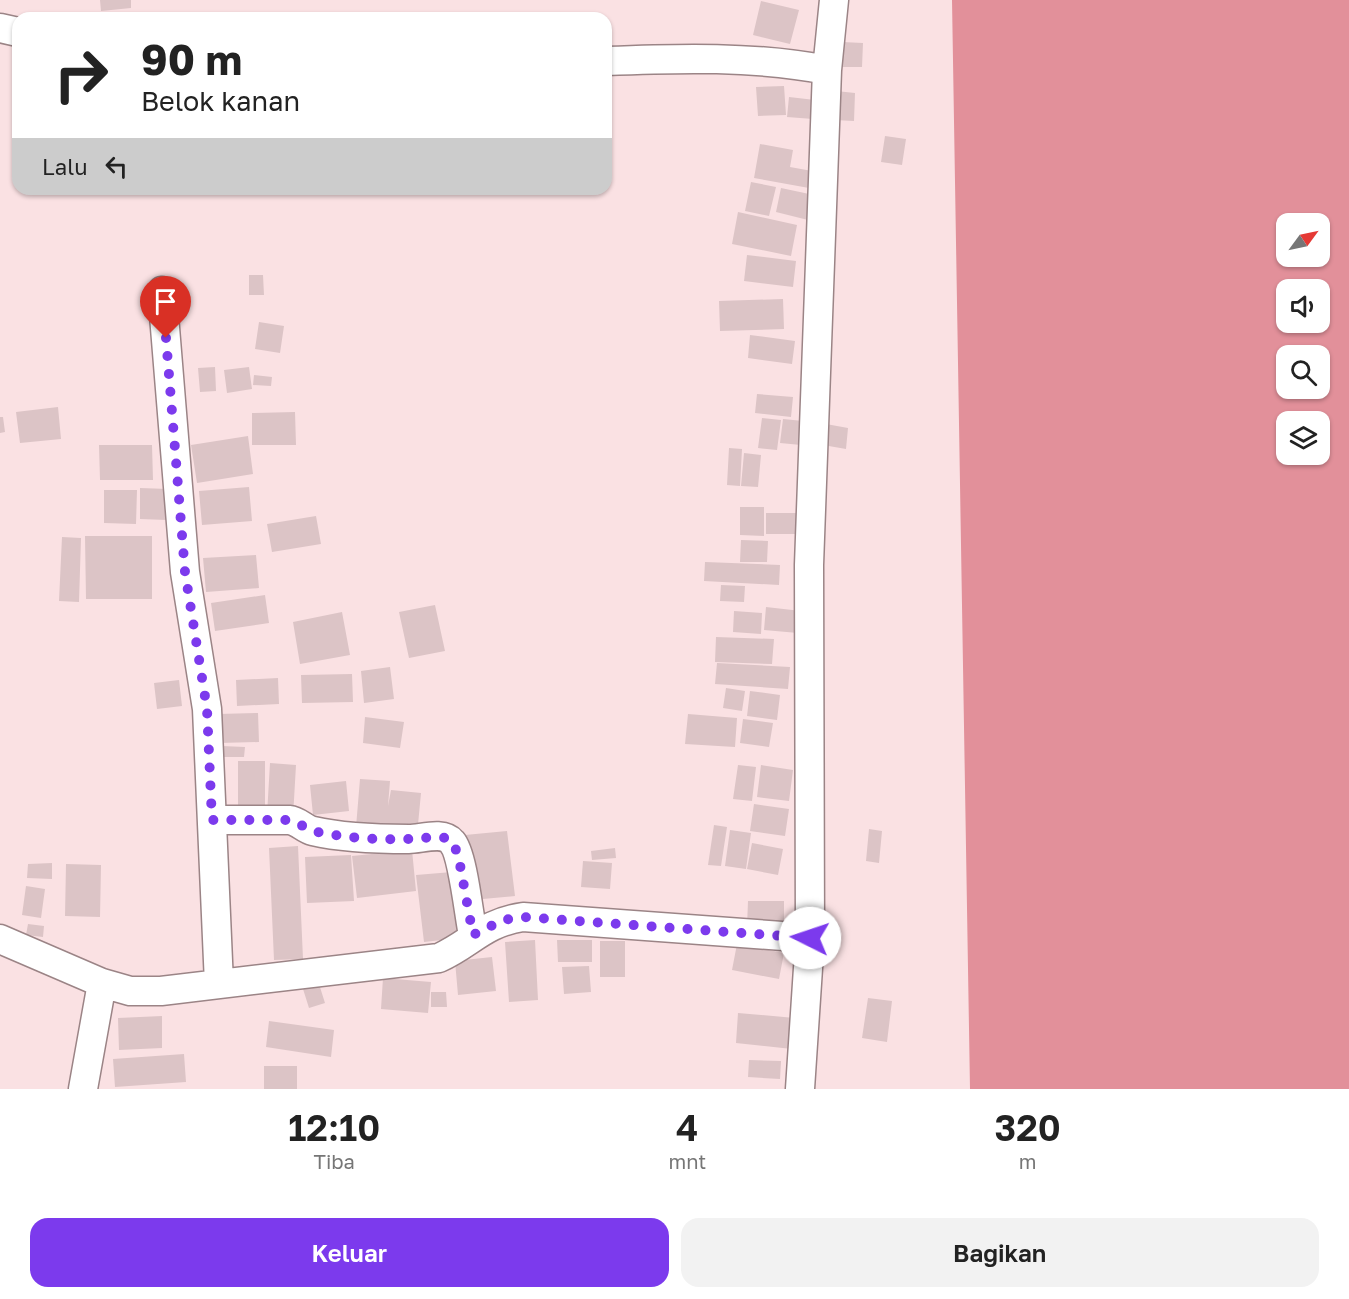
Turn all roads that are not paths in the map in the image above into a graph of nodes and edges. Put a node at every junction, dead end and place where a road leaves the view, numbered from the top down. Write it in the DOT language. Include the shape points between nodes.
graph roads {
  1 [pos="834,0"];
  2 [pos="612,61"];
  3 [pos="827,70"];
  4 [pos="162,291"];
  5 [pos="212,820"];
  6 [pos="473,935"];
  7 [pos="810,938"];
  8 [pos="0,939"];
  9 [pos="102,983"];
  10 [pos="219,984"];
  11 [pos="83,1089"];
  12 [pos="800,1089"];
  1 -- 3 [label="street"];
  2 -- 3 [label="street" via="743,60"];
  3 -- 7 [label="street" via="809,565"];
  4 -- 5 [label="street" via="185,572 207,709"];
  5 -- 6 [label="street" via="298,821 310,831 332,834 411,839 444,836 451,840 458,854"];
  5 -- 10 [label="street"];
  6 -- 7 [label="street" via="503,920 523,917"];
  6 -- 10 [label="street" via="440,958"];
  7 -- 12 [label="street"];
  8 -- 9 [label="street"];
  9 -- 10 [label="street" via="130,991"];
  9 -- 11 [label="street"];
}
